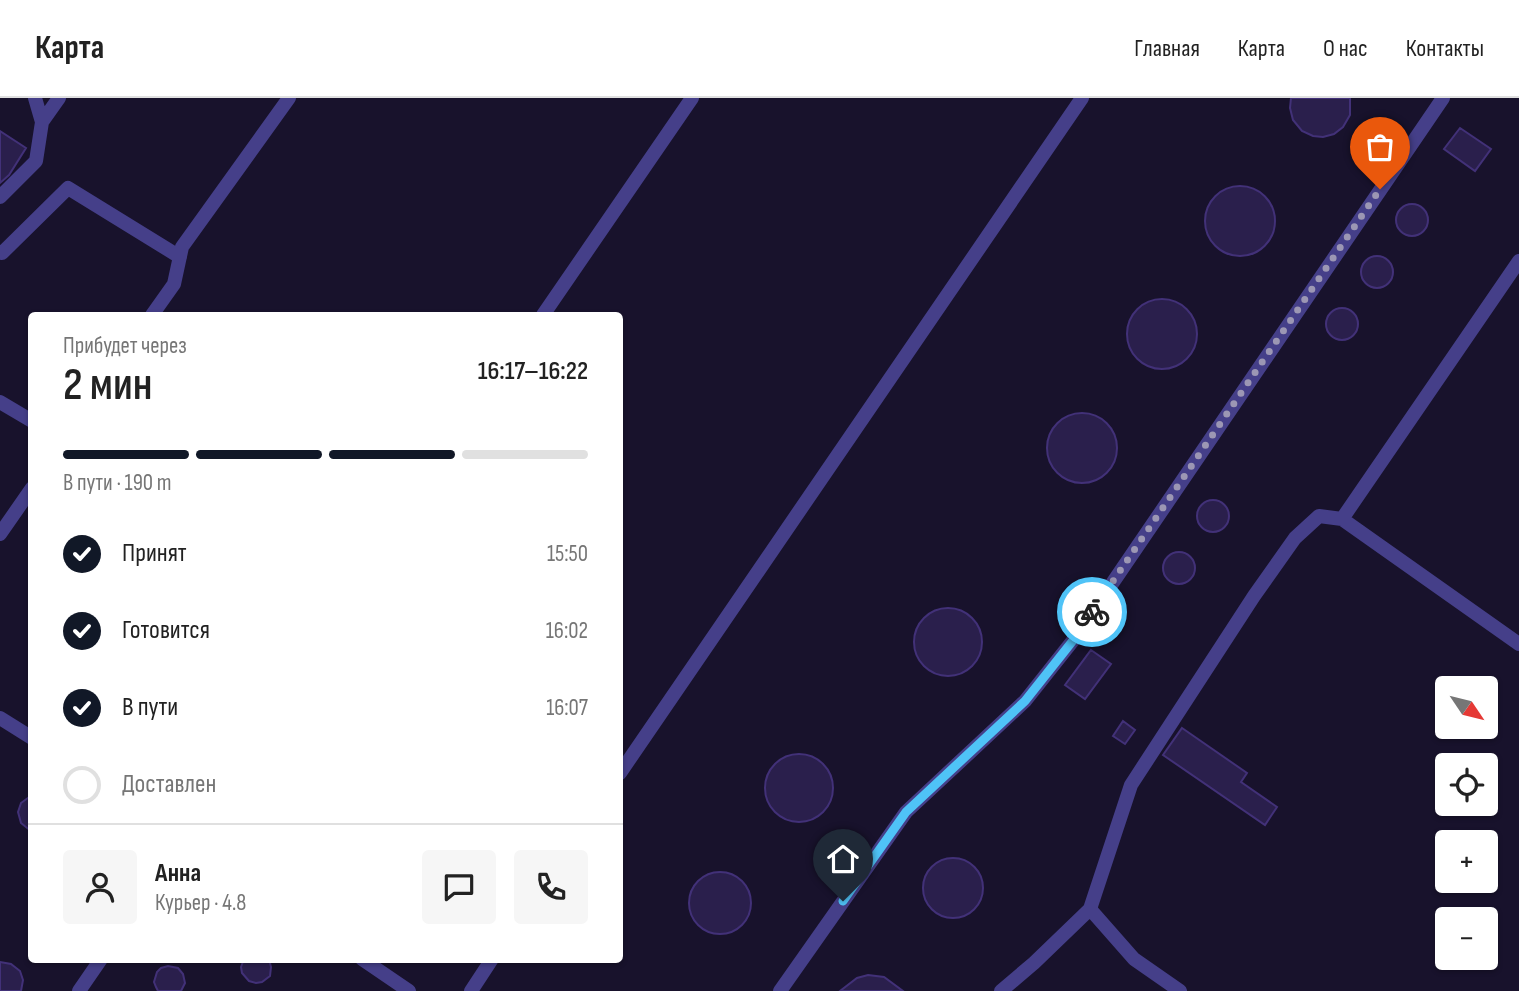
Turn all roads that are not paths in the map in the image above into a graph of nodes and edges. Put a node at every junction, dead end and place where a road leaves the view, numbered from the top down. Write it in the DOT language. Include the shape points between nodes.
graph roads {
  1 [pos="35,98"];
  2 [pos="59,98"];
  3 [pos="289,98"];
  4 [pos="692,98"];
  5 [pos="1082,98"];
  6 [pos="1443,98"];
  7 [pos="42,122"];
  8 [pos="0,197"];
  9 [pos="2,253"];
  10 [pos="180,257"];
  11 [pos="1519,261"];
  12 [pos="154,312"];
  13 [pos="545,312"];
  14 [pos="0,402"];
  15 [pos="28,419"];
  16 [pos="28,494"];
  17 [pos="1342,519"];
  18 [pos="0,534"];
  19 [pos="1519,644"];
  20 [pos="0,718"];
  21 [pos="28,736"];
  22 [pos="623,770"];
  23 [pos="1090,909"];
  24 [pos="98,963"];
  25 [pos="368,963"];
  26 [pos="489,963"];
  27 [pos="79,991"];
  28 [pos="409,991"];
  29 [pos="471,991"];
  30 [pos="780,991"];
  31 [pos="1001,991"];
  32 [pos="1180,991"];
  1 -- 7 [label="lane"];
  2 -- 7 [label="lane"];
  3 -- 10 [label="lane" via="182,247"];
  4 -- 13 [label="lane"];
  5 -- 22 [label="lane"];
  6 -- 30 [label="lane" via="1075,638 1025,701 906,812"];
  7 -- 8 [label="lane" via="36,161"];
  9 -- 10 [label="lane" via="68,188"];
  10 -- 12 [label="lane" via="174,284"];
  11 -- 17 [label="lane"];
  14 -- 15 [label="lane"];
  16 -- 18 [label="lane"];
  17 -- 19 [label="lane"];
  17 -- 23 [label="lane" via="1319,516 1295,538 1131,785"];
  20 -- 21 [label="lane"];
  23 -- 31 [label="lane"];
  23 -- 32 [label="lane" via="1135,959"];
  24 -- 27 [label="lane"];
  25 -- 28 [label="lane"];
  26 -- 29 [label="lane"];
}
